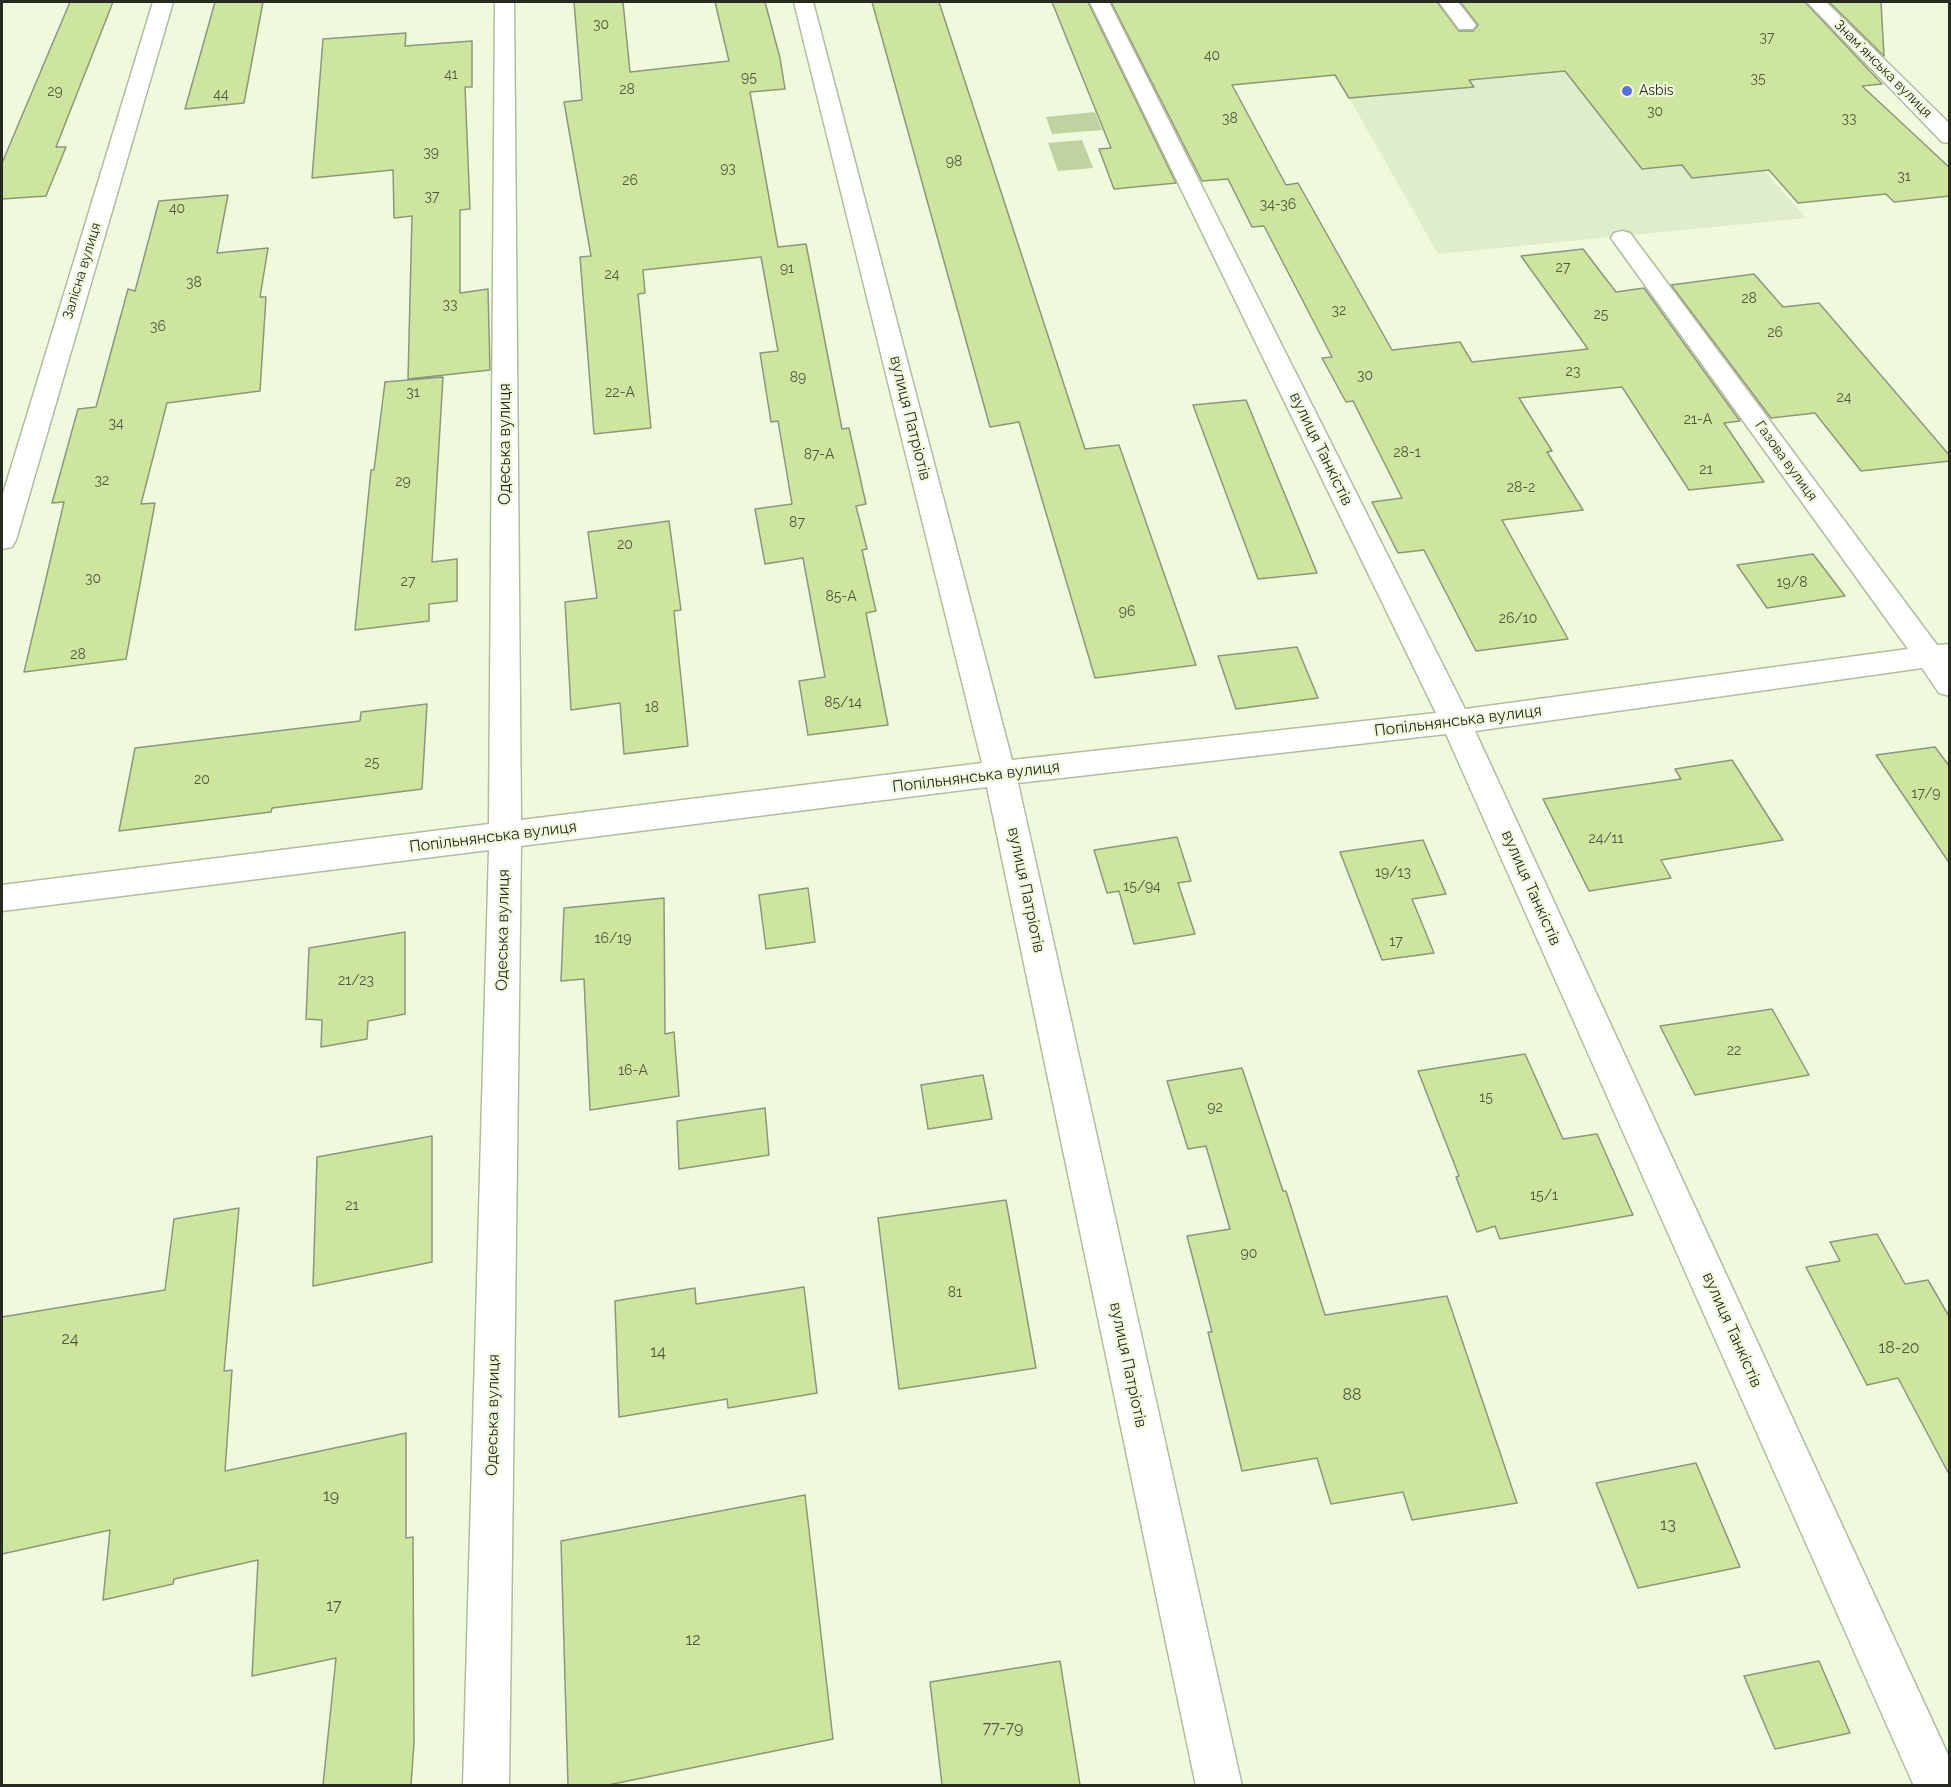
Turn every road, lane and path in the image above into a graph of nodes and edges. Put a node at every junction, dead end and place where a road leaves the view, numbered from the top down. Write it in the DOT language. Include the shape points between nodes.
graph roads {
  1 [pos="163,2"];
  2 [pos="504,2"];
  3 [pos="803,2"];
  4 [pos="1099,2"];
  5 [pos="1448,2"];
  6 [pos="1816,2"];
  7 [pos="1466,25"];
  8 [pos="1950,137"];
  9 [pos="1622,238"];
  10 [pos="2,540"];
  11 [pos="1940,655"];
  12 [pos="1950,684"];
  13 [pos="1456,722"];
  14 [pos="1000,773"];
  15 [pos="505,836"];
  16 [pos="2,898"];
  17 [pos="486,1785"];
  18 [pos="1219,1785"];
  19 [pos="1938,1785"];
  1 -- 10 [label="street, Залісна вулиця"];
  2 -- 15 [label="street, Одеська вулиця"];
  3 -- 14 [label="street, вулиця Патріотів"];
  4 -- 13 [label="street, вулиця Танкістів"];
  5 -- 7 [label="street"];
  6 -- 8 [label="street, Знамʼянська вулиця"];
  9 -- 11 [label="street, Газова вулиця"];
  11 -- 12 [label="street, Газова вулиця"];
  11 -- 13 [label="street, Попільнянська вулиця"];
  13 -- 14 [label="street, Попільнянська вулиця"];
  13 -- 19 [label="street, вулиця Танкістів"];
  14 -- 15 [label="street, Попільнянська вулиця"];
  14 -- 18 [label="street, вулиця Патріотів"];
  15 -- 16 [label="street, Попільнянська вулиця"];
  15 -- 17 [label="street, Одеська вулиця"];
}
